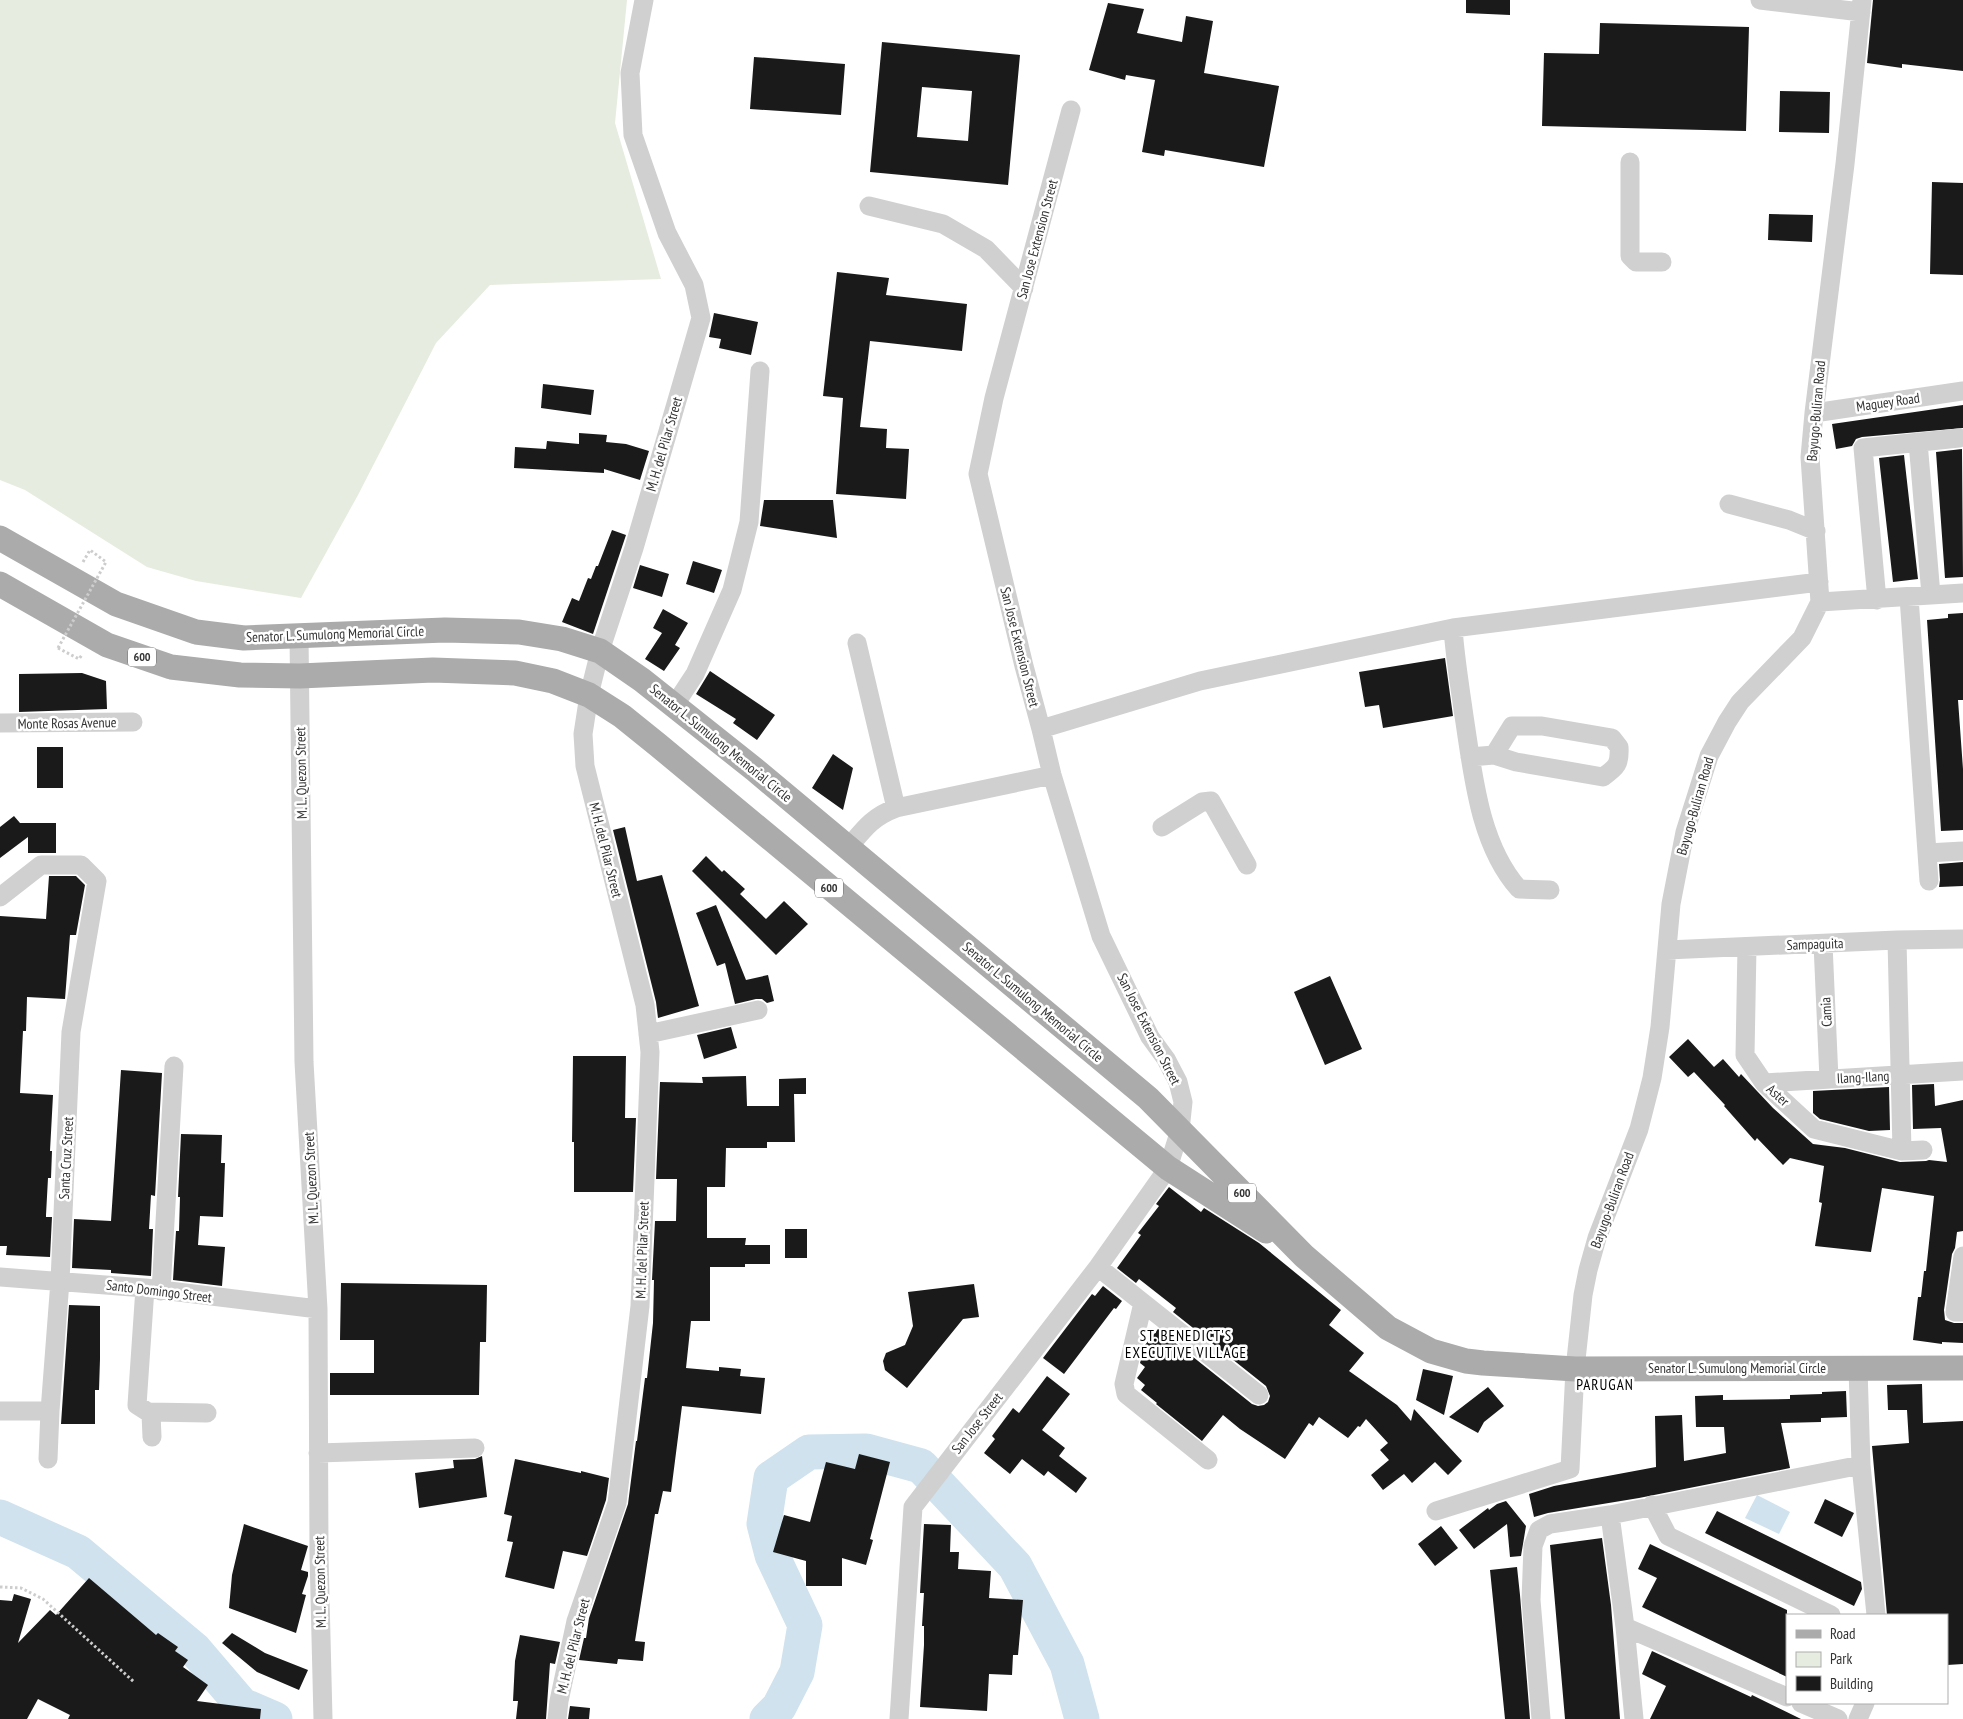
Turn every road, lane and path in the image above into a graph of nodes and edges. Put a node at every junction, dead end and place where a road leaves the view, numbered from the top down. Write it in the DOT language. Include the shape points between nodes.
graph roads {
  1 [pos="644,0"];
  2 [pos="1760,0"];
  3 [pos="1862,6"];
  4 [pos="1071,110"];
  5 [pos="1630,162"];
  6 [pos="869,206"];
  7 [pos="1662,262"];
  8 [pos="1024,288"];
  9 [pos="760,371"];
  10 [pos="1963,391"];
  11 [pos="1814,413"];
  12 [pos="1959,438"];
  13 [pos="1918,442"];
  14 [pos="1729,504"];
  15 [pos="1816,531"];
  16 [pos="0,538"];
  17 [pos="90,550"];
  18 [pos="1819,582"];
  19 [pos="0,584"];
  20 [pos="1963,594"];
  21 [pos="1931,595"];
  22 [pos="1909,597"];
  23 [pos="1877,600"];
  24 [pos="1820,602"];
  25 [pos="1453,628"];
  26 [pos="299,636"];
  27 [pos="857,644"];
  28 [pos="600,650"];
  29 [pos="79,659"];
  30 [pos="300,676"];
  31 [pos="589,695"];
  32 [pos="674,706"];
  33 [pos="133,722"];
  34 [pos="0,723"];
  35 [pos="1041,729"];
  36 [pos="1494,755"];
  37 [pos="1470,757"];
  38 [pos="1052,775"];
  39 [pos="896,808"];
  40 [pos="1162,827"];
  41 [pos="848,848"];
  42 [pos="1963,851"];
  43 [pos="1927,853"];
  44 [pos="1248,865"];
  45 [pos="1929,881"];
  46 [pos="1550,890"];
  47 [pos="0,897"];
  48 [pos="1963,939"];
  49 [pos="1898,940"];
  50 [pos="1823,944"];
  51 [pos="1747,947"];
  52 [pos="1667,950"];
  53 [pos="758,1010"];
  54 [pos="648,1034"];
  55 [pos="174,1066"];
  56 [pos="1963,1071"];
  57 [pos="1900,1075"];
  58 [pos="1829,1079"];
  59 [pos="1764,1083"];
  60 [pos="1180,1130"];
  61 [pos="1923,1150"];
  62 [pos="1902,1151"];
  63 [pos="1168,1168"];
  64 [pos="1304,1256"];
  65 [pos="1963,1256"];
  66 [pos="1098,1267"];
  67 [pos="0,1277"];
  68 [pos="60,1280"];
  69 [pos="153,1289"];
  70 [pos="1143,1303"];
  71 [pos="318,1309"];
  72 [pos="1963,1312"];
  73 [pos="1858,1368"];
  74 [pos="1963,1368"];
  75 [pos="1575,1369"];
  76 [pos="1259,1396"];
  77 [pos="0,1410"];
  78 [pos="50,1411"];
  79 [pos="149,1412"];
  80 [pos="207,1413"];
  81 [pos="152,1437"];
  82 [pos="475,1448"];
  83 [pos="318,1453"];
  84 [pos="48,1459"];
  85 [pos="1208,1460"];
  86 [pos="1861,1465"];
  87 [pos="1652,1505"];
  88 [pos="1436,1511"];
  89 [pos="1610,1515"];
  90 [pos="0,1587"];
  91 [pos="1829,1614"];
  92 [pos="1876,1614"];
  93 [pos="1625,1627"];
  94 [pos="134,1682"];
  95 [pos="1786,1697"];
  96 [pos="1803,1704"];
  97 [pos="1865,1704"];
  98 [pos="558,1710"];
  99 [pos="323,1719"];
  100 [pos="899,1719"];
  101 [pos="1541,1719"];
  102 [pos="1634,1719"];
  103 [pos="1838,1719"];
  104 [pos="1858,1719"];
  1 -- 28 [label="street, M. H. del Pilar Street" via="630,73 633,135 667,233 694,285 701,318 634,548"];
  2 -- 3 [label="street"];
  3 -- 11 [label="street, Bayugo-Buliran Road"];
  4 -- 8 [label="street, San Jose Extension Street"];
  5 -- 7 [label="street" via="1630,256 1636,262"];
  6 -- 8 [label="street" via="944,224 986,249"];
  8 -- 35 [label="street, San Jose Extension Street" via="994,398 978,474"];
  9 -- 32 [label="street" via="749,522 734,582 695,674"];
  10 -- 11 [label="street, Maguey Road"];
  11 -- 15 [label="street, Bayugo-Buliran Road" via="1810,458"];
  12 -- 13 [label="street"];
  13 -- 21 [label="street"];
  13 -- 23 [label="street" via="1863,448"];
  14 -- 15 [label="street" via="1789,520"];
  15 -- 18 [label="street, Bayugo-Buliran Road"];
  16 -- 26 [label="main road, Senator L. Sumulong Memorial Circle / 600" via="116,604 196,632 244,638"];
  17 -- 29 [label="path, bridge" via="106,562 58,648"];
  18 -- 24 [label="street, Bayugo-Buliran Road"];
  18 -- 25 [label="street"];
  19 -- 30 [label="main road, Senator L. Sumulong Memorial Circle / 600" via="107,645 171,668 240,676"];
  20 -- 21 [label="street"];
  21 -- 22 [label="street"];
  22 -- 23 [label="street"];
  22 -- 43 [label="street"];
  23 -- 24 [label="street"];
  24 -- 52 [label="street, Bayugo-Buliran Road" via="1802,638 1740,702 1708,756 1685,832"];
  25 -- 35 [label="street" via="1200,681"];
  25 -- 37 [label="street"];
  26 -- 28 [label="main road, Senator L. Sumulong Memorial Circle / 600" via="445,630 518,632 562,639"];
  26 -- 30 [label="street, M. L. Quezon Street"];
  27 -- 39 [label="street"];
  28 -- 31 [label="street, M. H. del Pilar Street"];
  28 -- 32 [label="main road, Senator L. Sumulong Memorial Circle / 600"];
  30 -- 31 [label="main road, Senator L. Sumulong Memorial Circle / 600" via="433,670 515,673 553,681"];
  30 -- 71 [label="street, M. L. Quezon Street" via="304,1062"];
  31 -- 54 [label="street, M. H. del Pilar Street" via="583,734 585,766 645,1005"];
  31 -- 63 [label="main road, Senator L. Sumulong Memorial Circle / 600" via="637,728"];
  32 -- 41 [label="main road, Senator L. Sumulong Memorial Circle / 600"];
  33 -- 34 [label="street, Monte Rosas Avenue"];
  35 -- 38 [label="street, San Jose Extension Street"];
  36 -- 36 [label="street" via="1516,762 1604,777 1620,759 1619,746 1612,738 1542,726 1512,726"];
  36 -- 37 [label="street"];
  37 -- 46 [label="street" via="1485,829 1508,876 1519,889"];
  38 -- 39 [label="street"];
  38 -- 60 [label="street, San Jose Extension Street" via="1101,936 1150,1037 1178,1082 1183,1102"];
  39 -- 41 [label="street" via="869,824"];
  40 -- 44 [label="street" via="1202,802 1211,801"];
  41 -- 60 [label="main road, Senator L. Sumulong Memorial Circle / 600" via="1148,1098"];
  42 -- 43 [label="street"];
  43 -- 45 [label="street"];
  47 -- 68 [label="street, Santa Cruz Street" via="41,865 82,865 97,881 71,1032"];
  48 -- 49 [label="street, Sampaguita"];
  49 -- 50 [label="street, Sampaguita"];
  49 -- 57 [label="street"];
  50 -- 51 [label="street, Sampaguita"];
  50 -- 58 [label="street, Camia"];
  51 -- 52 [label="street, Sampaguita"];
  51 -- 59 [label="street, Aster" via="1745,1055"];
  52 -- 75 [label="street, Bayugo-Buliran Road" via="1652,1078 1639,1129 1588,1270"];
  53 -- 54 [label="street"];
  54 -- 98 [label="street, M. H. del Pilar Street" via="650,1052 640,1306 617,1503 576,1622"];
  55 -- 69 [label="street"];
  56 -- 57 [label="street, Ilang-Ilang"];
  57 -- 58 [label="street, Ilang-Ilang"];
  57 -- 62 [label="street"];
  58 -- 59 [label="street, Ilang-Ilang"];
  59 -- 62 [label="street, Aster" via="1814,1129"];
  60 -- 63 [label="street, San Jose Extension Street"];
  60 -- 64 [label="main road, Senator L. Sumulong Memorial Circle / 600"];
  61 -- 62 [label="street, Aster"];
  63 -- 64 [label="main road, Senator L. Sumulong Memorial Circle / 600"];
  63 -- 66 [label="street, San Jose Street"];
  64 -- 75 [label="main road, Senator L. Sumulong Memorial Circle / 600" via="1388,1328 1431,1351 1466,1361"];
  65 -- 72 [label="street" via="1956,1312"];
  66 -- 70 [label="street"];
  66 -- 100 [label="street, San Jose Street" via="913,1506"];
  67 -- 68 [label="street, Santo Domingo Street"];
  68 -- 69 [label="street, Santo Domingo Street"];
  68 -- 78 [label="street, Santa Cruz Street"];
  69 -- 71 [label="street, Santo Domingo Street"];
  69 -- 79 [label="street" via="137,1405"];
  70 -- 76 [label="street"];
  70 -- 85 [label="street" via="1124,1384 1126,1394"];
  71 -- 83 [label="street, M. L. Quezon Street"];
  73 -- 74 [label="main road, Senator L. Sumulong Memorial Circle / 600"];
  73 -- 75 [label="main road, Senator L. Sumulong Memorial Circle / 600"];
  73 -- 86 [label="street"];
  75 -- 88 [label="street, Bayugo-Buliran Road" via="1570,1469"];
  77 -- 78 [label="street"];
  78 -- 84 [label="street, Santa Cruz Street"];
  79 -- 80 [label="street"];
  79 -- 81 [label="street"];
  82 -- 83 [label="street"];
  83 -- 99 [label="street, M. L. Quezon Street"];
  86 -- 87 [label="street"];
  86 -- 92 [label="street"];
  87 -- 89 [label="street"];
  87 -- 91 [label="street" via="1668,1536"];
  89 -- 93 [label="street"];
  89 -- 101 [label="street" via="1550,1524 1539,1530 1535,1538 1530,1600"];
  90 -- 94 [label="path" via="21,1588 43,1599"];
  93 -- 95 [label="street"];
  93 -- 102 [label="street"];
  96 -- 103 [label="street"];
  97 -- 104 [label="street"];
}
